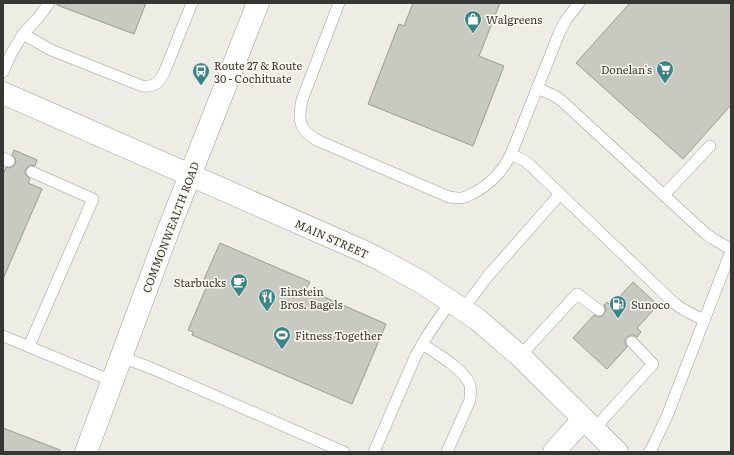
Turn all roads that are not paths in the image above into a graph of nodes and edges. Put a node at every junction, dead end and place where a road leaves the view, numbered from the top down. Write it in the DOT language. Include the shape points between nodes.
graph roads {
  1 [pos="49,3"];
  2 [pos="192,3"];
  3 [pos="258,3"];
  4 [pos="339,3"];
  5 [pos="579,3"];
  6 [pos="23,34"];
  7 [pos="3,72"];
  8 [pos="537,88"];
  9 [pos="3,93"];
  10 [pos="710,146"];
  11 [pos="511,154"];
  12 [pos="32,172"];
  13 [pos="190,175"];
  14 [pos="560,194"];
  15 [pos="664,195"];
  16 [pos="731,250"];
  17 [pos="457,305"];
  18 [pos="599,310"];
  19 [pos="704,320"];
  20 [pos="3,336"];
  21 [pos="632,342"];
  22 [pos="422,344"];
  23 [pos="29,346"];
  24 [pos="520,356"];
  25 [pos="121,357"];
  26 [pos="112,381"];
  27 [pos="589,424"];
  28 [pos="86,452"];
  29 [pos="344,452"];
  30 [pos="374,452"];
  31 [pos="447,452"];
  32 [pos="554,452"];
  33 [pos="617,452"];
  34 [pos="649,452"];
  1 -- 6 [label="lane"];
  2 -- 6 [label="lane" via="164,73 155,85 149,87 51,50"];
  3 -- 13 [label="main road, COMMONWEALTH ROAD"];
  4 -- 11 [label="lane" via="301,104 301,125 312,138 449,197 457,198 465,197 486,185 506,164"];
  5 -- 8 [label="lane" via="560,31"];
  6 -- 7 [label="lane"];
  8 -- 11 [label="lane"];
  8 -- 15 [label="lane" via="562,101"];
  9 -- 13 [label="main road, MAIN STREET"];
  10 -- 15 [label="lane"];
  11 -- 14 [label="lane" via="525,161"];
  12 -- 23 [label="lane" via="93,199"];
  13 -- 17 [label="main road, MAIN STREET" via="383,261"];
  13 -- 25 [label="main road, COMMONWEALTH ROAD"];
  14 -- 17 [label="lane" via="488,276"];
  14 -- 19 [label="lane" via="674,303"];
  15 -- 16 [label="lane" via="712,239"];
  16 -- 19 [label="lane"];
  17 -- 22 [label="lane"];
  17 -- 24 [label="main road, MAIN STREET"];
  18 -- 24 [label="lane" via="577,294"];
  19 -- 34 [label="lane" via="667,416"];
  20 -- 23 [label="lane"];
  21 -- 27 [label="lane" via="653,364"];
  22 -- 30 [label="lane"];
  22 -- 31 [label="lane" via="450,363 470,385 470,400"];
  23 -- 26 [label="lane"];
  24 -- 27 [label="main road, MAIN STREET"];
  25 -- 26 [label="main road, COMMONWEALTH ROAD"];
  25 -- 29 [label="lane" via="152,368"];
  26 -- 28 [label="main road, COMMONWEALTH ROAD"];
  27 -- 32 [label="main road" via="567,437"];
  27 -- 33 [label="main road, MAIN STREET"];
}
